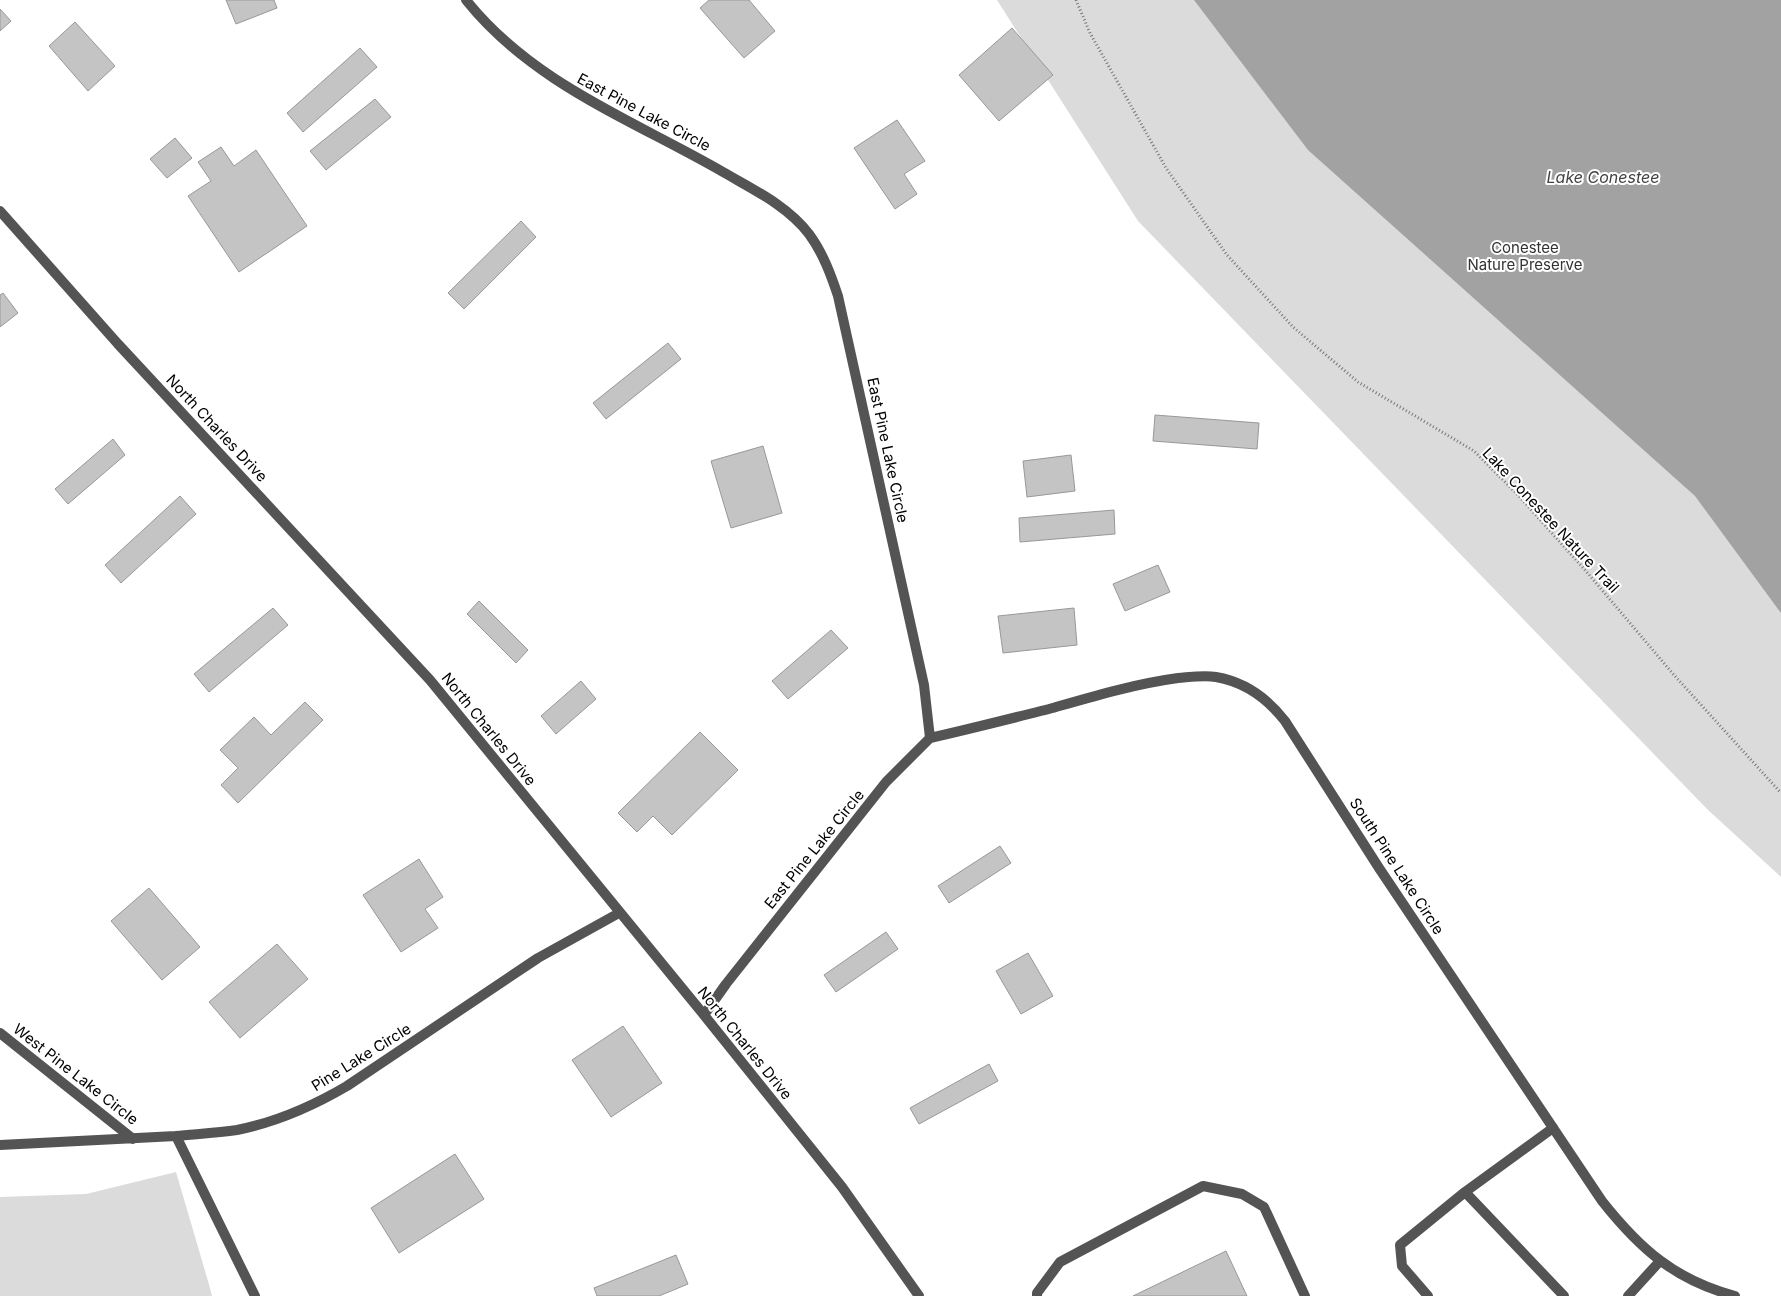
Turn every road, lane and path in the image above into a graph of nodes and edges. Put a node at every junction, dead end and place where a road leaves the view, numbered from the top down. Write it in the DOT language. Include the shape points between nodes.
graph roads {
  1 [pos="466,0"];
  2 [pos="1076,0"];
  3 [pos="0,211"];
  4 [pos="930,738"];
  5 [pos="1781,794"];
  6 [pos="619,912"];
  7 [pos="704,1014"];
  8 [pos="0,1033"];
  9 [pos="1553,1128"];
  10 [pos="176,1136"];
  11 [pos="133,1139"];
  12 [pos="0,1145"];
  13 [pos="1465,1192"];
  14 [pos="1660,1261"];
  15 [pos="255,1296"];
  16 [pos="919,1296"];
  17 [pos="1037,1296"];
  18 [pos="1305,1296"];
  19 [pos="1428,1296"];
  20 [pos="1564,1296"];
  21 [pos="1628,1296"];
  22 [pos="1735,1296"];
  1 -- 4 [label="street, East Pine Lake Circle" via="501,38 533,65 574,92 699,158 779,205 809,234 830,272 838,296 924,685"];
  2 -- 5 [label="path, Lake Conestee Nature Trail" via="1090,33 1166,168 1227,255 1293,326 1358,382 1474,451 1523,501"];
  3 -- 6 [label="street, North Charles Drive" via="118,344 430,680"];
  4 -- 7 [label="street, East Pine Lake Circle" via="886,782"];
  4 -- 9 [label="street, South Pine Lake Circle" via="1166,680 1214,677 1231,680 1252,690 1274,707 1285,721"];
  6 -- 7 [label="street, North Charles Drive"];
  6 -- 10 [label="street, Pine Lake Circle" via="538,958 318,1103 281,1118 236,1130"];
  7 -- 16 [label="street, North Charles Drive" via="842,1187"];
  8 -- 11 [label="street, West Pine Lake Circle"];
  9 -- 13 [label="street"];
  9 -- 14 [label="street, South Pine Lake Circle" via="1622,1227"];
  10 -- 11 [label="street, West Pine Lake Circle"];
  10 -- 15 [label="street"];
  11 -- 12 [label="street, West Pine Lake Circle"];
  13 -- 19 [label="street" via="1400,1245 1402,1266"];
  13 -- 20 [label="street"];
  14 -- 21 [label="street"];
  14 -- 22 [label="street, South Pine Lake Circle" via="1684,1276"];
  17 -- 18 [label="street" via="1036,1292 1060,1262 1203,1186 1242,1194 1264,1207"];
}
